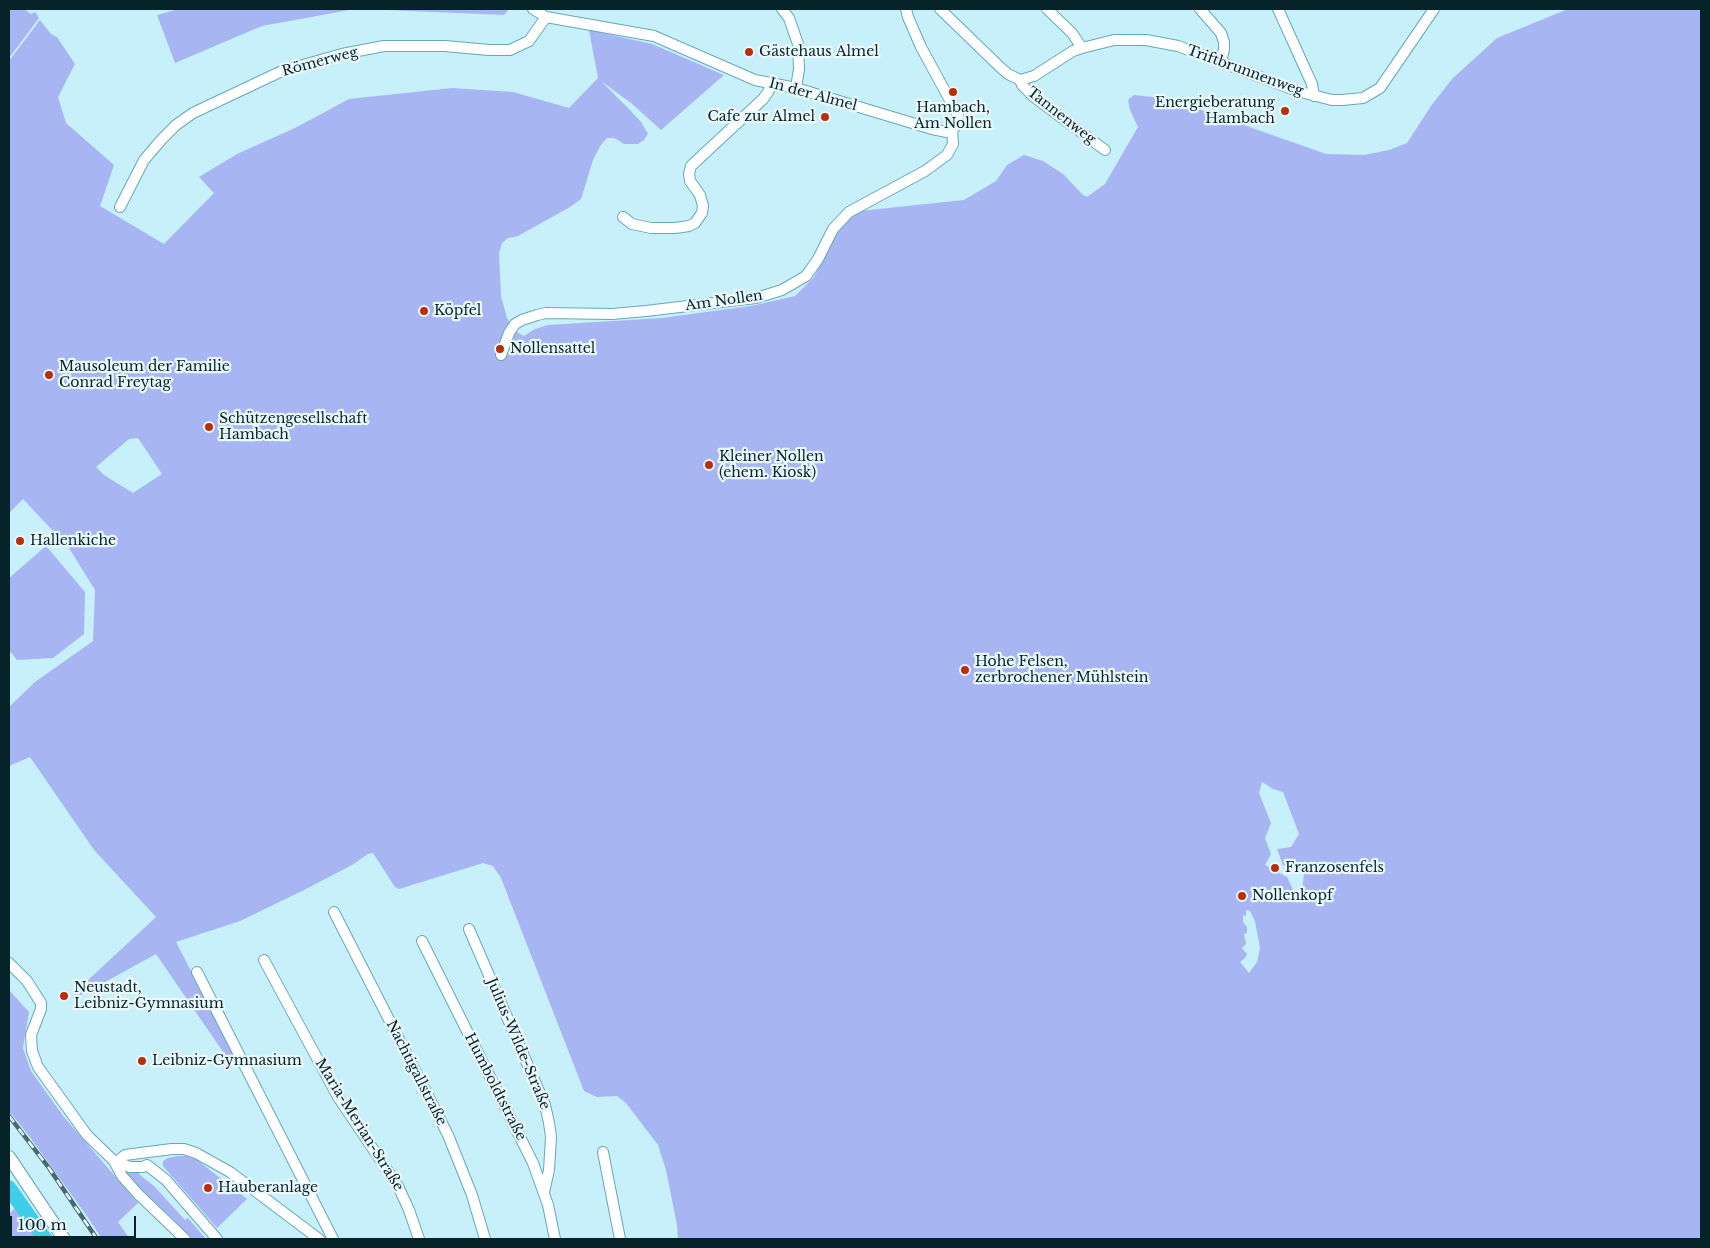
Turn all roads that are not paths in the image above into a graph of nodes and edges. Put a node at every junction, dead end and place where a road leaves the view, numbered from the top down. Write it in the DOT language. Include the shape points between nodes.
graph roads {
  1 [pos="533,9"];
  2 [pos="782,9"];
  3 [pos="906,9"];
  4 [pos="940,9"];
  5 [pos="1047,9"];
  6 [pos="1200,9"];
  7 [pos="1278,9"];
  8 [pos="1434,9"];
  9 [pos="546,17"];
  10 [pos="1082,48"];
  11 [pos="1221,62"];
  12 [pos="1020,80"];
  13 [pos="772,84"];
  14 [pos="796,88"];
  15 [pos="1314,96"];
  16 [pos="952,130"];
  17 [pos="1105,150"];
  18 [pos="120,207"];
  19 [pos="623,217"];
  20 [pos="501,355"];
  21 [pos="334,912"];
  22 [pos="469,929"];
  23 [pos="422,940"];
  24 [pos="264,960"];
  25 [pos="9,963"];
  26 [pos="198,972"];
  27 [pos="603,1152"];
  28 [pos="144,1153"];
  29 [pos="9,1157"];
  30 [pos="116,1161"];
  31 [pos="147,1165"];
  32 [pos="544,1192"];
  33 [pos="64,1239"];
  34 [pos="185,1239"];
  35 [pos="217,1239"];
  36 [pos="319,1239"];
  37 [pos="333,1239"];
  38 [pos="419,1239"];
  39 [pos="485,1239"];
  40 [pos="555,1239"];
  41 [pos="620,1239"];
  1 -- 9 [label="street"];
  2 -- 14 [label="street" via="789,18 798,44"];
  3 -- 16 [label="street" via="920,47 958,115"];
  4 -- 12 [label="street" via="1001,68"];
  5 -- 10 [label="street" via="1072,33"];
  6 -- 11 [label="street" via="1221,33 1224,48"];
  7 -- 15 [label="street" via="1312,84"];
  8 -- 15 [label="street, Triftbrunnenweg" via="1380,88 1363,98 1332,100"];
  9 -- 13 [label="street, In der Almel" via="654,36 739,74"];
  9 -- 18 [label="street, Römerweg" via="529,41 510,50 384,46 282,71 193,113 176,126 144,160"];
  10 -- 11 [label="street, Triftbrunnenweg" via="1114,40 1146,40 1178,46"];
  10 -- 12 [label="street, Triftbrunnenweg" via="1034,76"];
  11 -- 15 [label="street, Triftbrunnenweg"];
  12 -- 17 [label="street, Tannenweg" via="1034,97"];
  13 -- 14 [label="street, In der Almel"];
  13 -- 19 [label="street" via="764,99 691,166 690,181 703,206 702,214 695,223 675,228 650,228 632,224"];
  14 -- 16 [label="street, In der Almel" via="932,129"];
  16 -- 20 [label="street, Am Nollen" via="953,144 947,156 849,212 833,229 813,267 802,279 782,290 756,298 646,311 537,315 515,324"];
  21 -- 39 [label="street, Nachtigallstraße" via="451,1141"];
  22 -- 32 [label="street, Julius-Wilde-Straße" via="545,1105 551,1138"];
  23 -- 32 [label="street, Humboldtstraße"];
  24 -- 38 [label="street, Maria-Merian-Straße" via="338,1097 398,1186"];
  25 -- 30 [label="street" via="27,980 41,1003 42,1009 31,1035 38,1067 87,1135"];
  26 -- 37 [label="street"];
  27 -- 41 [label="street"];
  28 -- 30 [label="street" via="125,1155"];
  28 -- 31 [label="street"];
  28 -- 36 [label="street" via="184,1149 196,1152 230,1172"];
  29 -- 33 [label="main road"];
  30 -- 31 [label="street" via="130,1167"];
  30 -- 34 [label="street" via="131,1187"];
  31 -- 35 [label="street" via="166,1180"];
  32 -- 40 [label="street, Humboldtstraße"];
}
